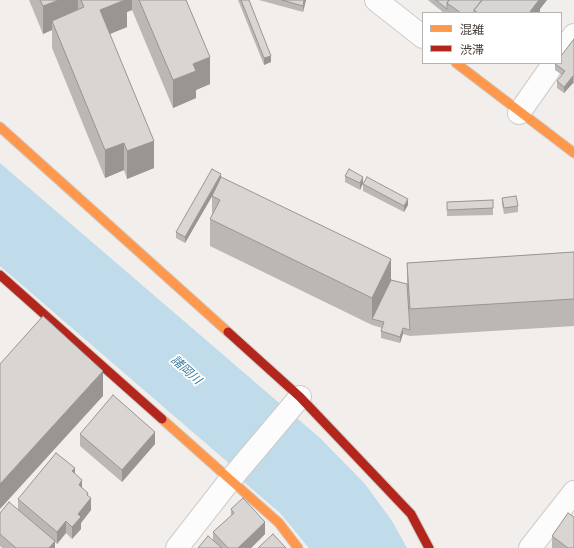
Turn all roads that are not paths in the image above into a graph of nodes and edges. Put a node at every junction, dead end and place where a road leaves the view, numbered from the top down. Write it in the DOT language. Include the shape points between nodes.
graph roads {
  1 [pos="376,0"];
  2 [pos="574,35"];
  3 [pos="422,36"];
  4 [pos="562,52"];
  5 [pos="457,64"];
  6 [pos="553,64"];
  7 [pos="519,112"];
  8 [pos="0,127"];
  9 [pos="574,153"];
  10 [pos="0,276"];
  11 [pos="300,397"];
  12 [pos="230,480"];
  13 [pos="574,492"];
  14 [pos="177,548"];
  15 [pos="298,548"];
  16 [pos="428,548"];
  17 [pos="530,548"];
  1 -- 3 [label="street"];
  2 -- 4 [label="street"];
  5 -- 7 [label="street"];
  6 -- 7 [label="street"];
  7 -- 9 [label="street"];
  8 -- 11 [label="street"];
  10 -- 12 [label="street"];
  11 -- 12 [label="street"];
  11 -- 16 [label="street" via="411,514"];
  12 -- 14 [label="street"];
  12 -- 15 [label="street" via="278,523"];
  13 -- 17 [label="street"];
}
